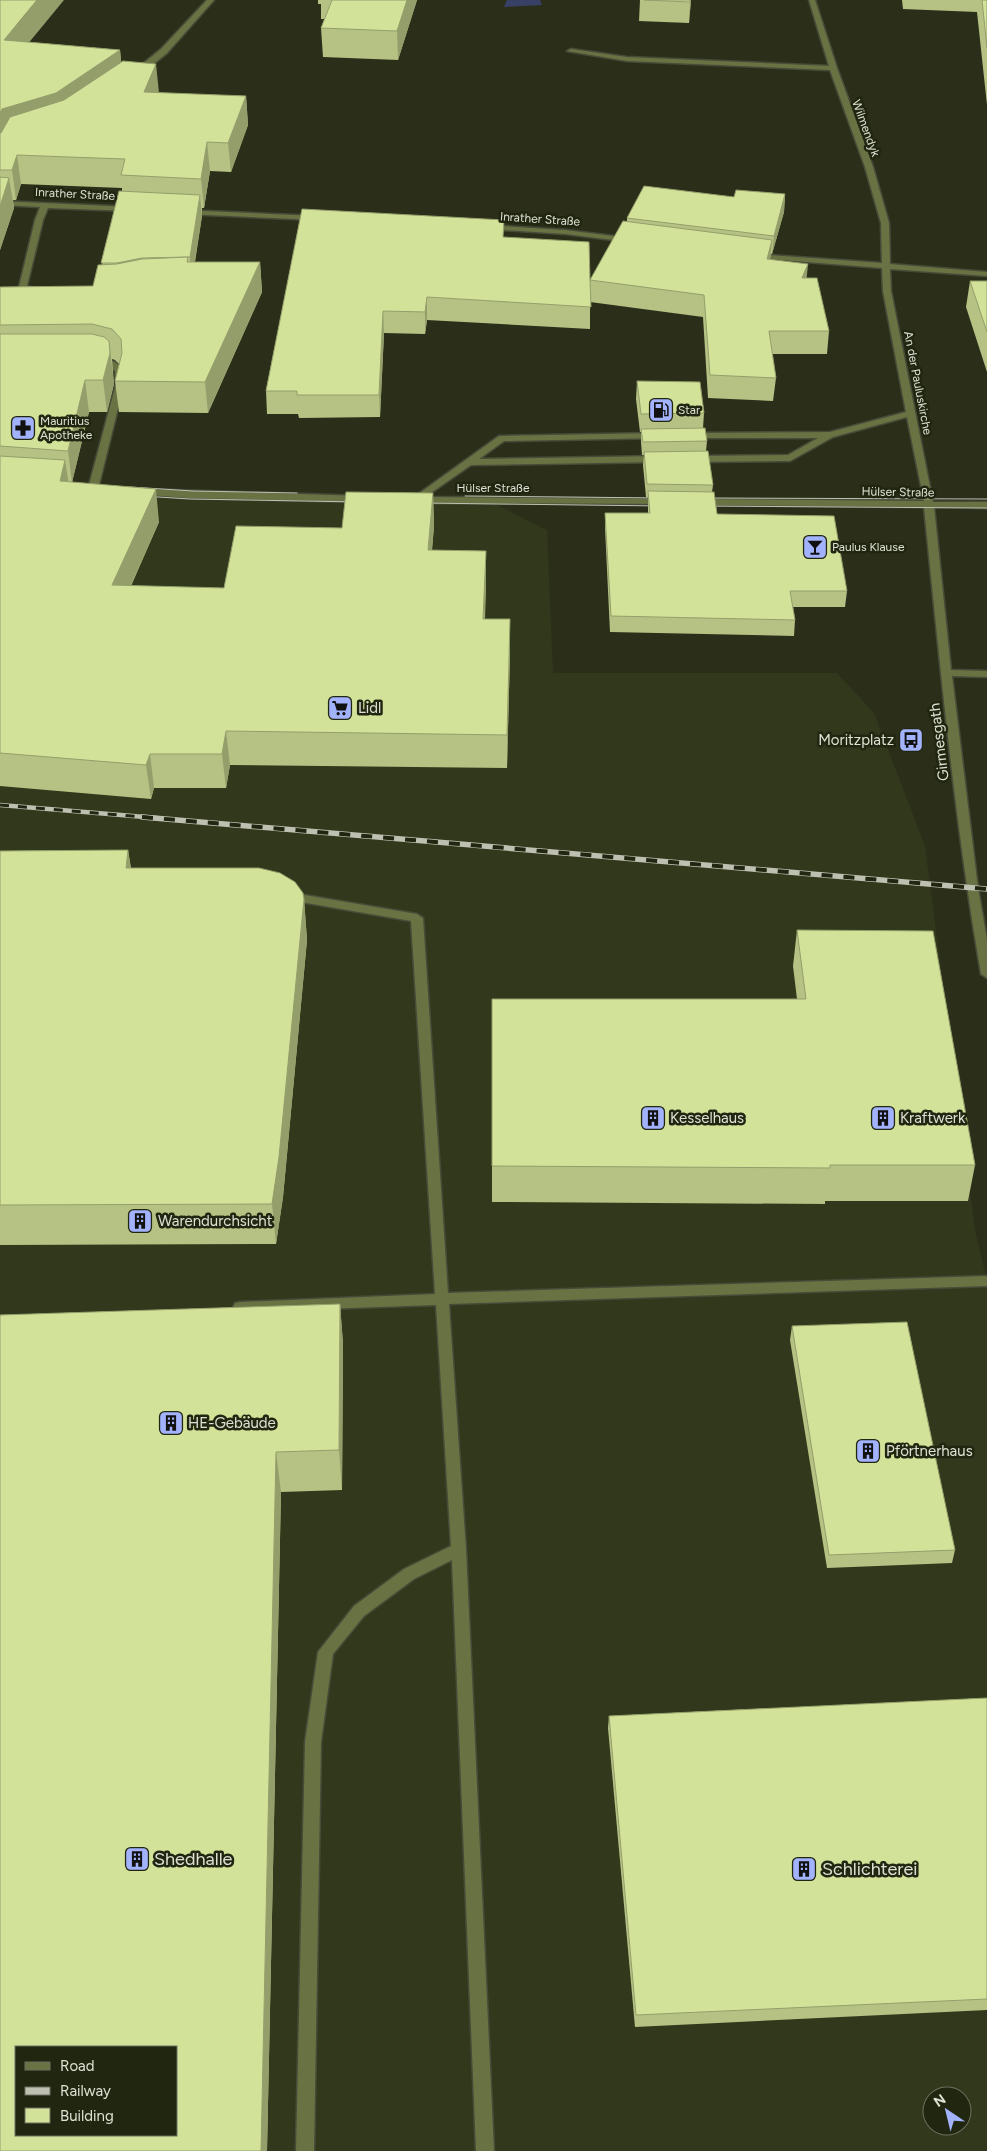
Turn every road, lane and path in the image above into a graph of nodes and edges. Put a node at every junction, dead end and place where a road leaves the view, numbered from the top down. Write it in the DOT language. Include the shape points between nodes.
graph roads {
  1 [pos="211,0"];
  2 [pos="812,0"];
  3 [pos="571,51"];
  4 [pos="833,68"];
  5 [pos="132,78"];
  6 [pos="0,203"];
  7 [pos="45,205"];
  8 [pos="144,210"];
  9 [pos="174,211"];
  10 [pos="324,218"];
  11 [pos="478,227"];
  12 [pos="634,240"];
  13 [pos="743,254"];
  14 [pos="887,266"];
  15 [pos="987,274"];
  16 [pos="51,291"];
  17 [pos="87,360"];
  18 [pos="911,413"];
  19 [pos="830,435"];
  20 [pos="469,462"];
  21 [pos="93,489"];
  22 [pos="131,492"];
  23 [pos="376,499"];
  24 [pos="675,502"];
  25 [pos="694,502"];
  26 [pos="929,504"];
  27 [pos="987,505"];
  28 [pos="946,673"];
  29 [pos="987,674"];
  30 [pos="271,894"];
  31 [pos="987,974"];
  32 [pos="987,1282"];
  33 [pos="442,1298"];
  34 [pos="226,1308"];
  35 [pos="459,1549"];
  36 [pos="305,2151"];
  37 [pos="485,2151"];
  1 -- 5 [label="street" via="164,51"];
  2 -- 4 [label="street, Wilmendyk"];
  3 -- 4 [label="street" via="626,59"];
  4 -- 14 [label="street, Wilmendyk" via="869,167 885,223"];
  6 -- 7 [label="street, Inrather Straße"];
  7 -- 8 [label="street, Inrather Straße"];
  7 -- 16 [label="street" via="23,287 31,292"];
  9 -- 10 [label="street"];
  11 -- 12 [label="street, Inrather Straße"];
  13 -- 14 [label="street"];
  14 -- 15 [label="street"];
  14 -- 18 [label="street, An der Pauluskirche" via="887,291"];
  17 -- 21 [label="street" via="112,364 119,370 120,384"];
  18 -- 19 [label="street"];
  18 -- 26 [label="street, An der Pauluskirche"];
  19 -- 20 [label="street" via="790,458"];
  19 -- 20 [label="street" via="502,438"];
  20 -- 24 [label="street, Hülser Straße" via="410,500"];
  22 -- 23 [label="street"];
  25 -- 26 [label="street, Hülser Straße"];
  26 -- 27 [label="street, Hülser Straße"];
  26 -- 28 [label="street, Girmesgath"];
  28 -- 29 [label="street"];
  28 -- 31 [label="street, Girmesgath" via="972,888"];
  30 -- 33 [label="street" via="417,918"];
  32 -- 33 [label="street"];
  33 -- 34 [label="street"];
  33 -- 35 [label="street"];
  35 -- 36 [label="street" via="409,1574 359,1611 326,1652 313,1742"];
  35 -- 37 [label="street"];
}
